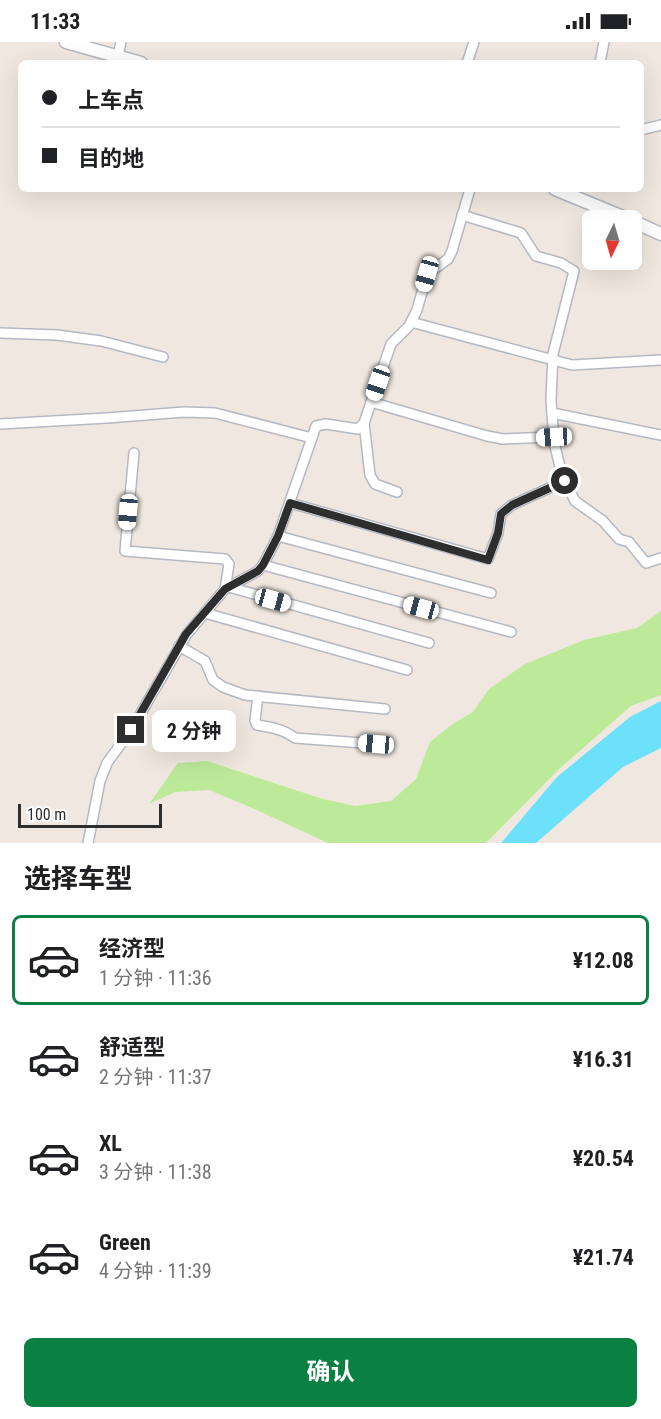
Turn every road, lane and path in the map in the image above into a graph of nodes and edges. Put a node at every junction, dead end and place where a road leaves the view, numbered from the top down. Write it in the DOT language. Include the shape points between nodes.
graph roads {
  1 [pos="66,42"];
  2 [pos="121,42"];
  3 [pos="474,42"];
  4 [pos="604,42"];
  5 [pos="118,56"];
  6 [pos="131,60"];
  7 [pos="468,60"];
  8 [pos="601,60"];
  9 [pos="661,125"];
  10 [pos="644,129"];
  11 [pos="469,192"];
  12 [pos="562,192"];
  13 [pos="605,210"];
  14 [pos="462,215"];
  15 [pos="642,226"];
  16 [pos="661,234"];
  17 [pos="411,322"];
  18 [pos="0,333"];
  19 [pos="163,357"];
  20 [pos="554,360"];
  21 [pos="661,360"];
  22 [pos="371,402"];
  23 [pos="552,413"];
  24 [pos="364,423"];
  25 [pos="0,424"];
  26 [pos="661,435"];
  27 [pos="554,437"];
  28 [pos="312,438"];
  29 [pos="134,453"];
  30 [pos="565,481"];
  31 [pos="397,492"];
  32 [pos="290,503"];
  33 [pos="278,536"];
  34 [pos="661,558"];
  35 [pos="263,565"];
  36 [pos="227,588"];
  37 [pos="491,593"];
  38 [pos="205,613"];
  39 [pos="511,632"];
  40 [pos="429,643"];
  41 [pos="180,646"];
  42 [pos="407,670"];
  43 [pos="258,696"];
  44 [pos="385,709"];
  45 [pos="376,744"];
  46 [pos="88,843"];
  1 -- 5 [label="street"];
  2 -- 5 [label="street"];
  3 -- 7 [label="street"];
  4 -- 8 [label="street"];
  5 -- 6 [label="street"];
  9 -- 10 [label="street"];
  11 -- 14 [label="street"];
  12 -- 13 [label="street"];
  14 -- 17 [label="street" via="452,251 448,259 427,274"];
  14 -- 20 [label="street" via="521,233 536,256 574,271"];
  15 -- 16 [label="street"];
  17 -- 20 [label="street"];
  17 -- 22 [label="street" via="391,344"];
  18 -- 19 [label="street" via="101,341"];
  20 -- 21 [label="street" via="572,365"];
  20 -- 23 [label="street"];
  22 -- 24 [label="street"];
  22 -- 27 [label="street" via="502,439"];
  23 -- 26 [label="street"];
  23 -- 27 [label="street"];
  24 -- 28 [label="street" via="358,429 316,426"];
  24 -- 31 [label="street" via="370,475 375,484"];
  25 -- 28 [label="street" via="215,413"];
  27 -- 30 [label="street"];
  28 -- 32 [label="street"];
  29 -- 36 [label="street" via="125,551 225,559 229,564"];
  30 -- 32 [label="street" via="501,514 488,560"];
  30 -- 34 [label="street" via="575,501 603,521 619,539 629,542 646,563"];
  32 -- 33 [label="street"];
  33 -- 35 [label="street"];
  33 -- 37 [label="street"];
  35 -- 36 [label="street"];
  35 -- 39 [label="street"];
  36 -- 38 [label="street"];
  36 -- 40 [label="street"];
  38 -- 41 [label="street"];
  38 -- 42 [label="street"];
  41 -- 43 [label="street" via="205,661 213,680 223,687"];
  41 -- 46 [label="street" via="107,763"];
  43 -- 44 [label="street"];
  43 -- 45 [label="street" via="257,725 288,732 294,738"];
}
